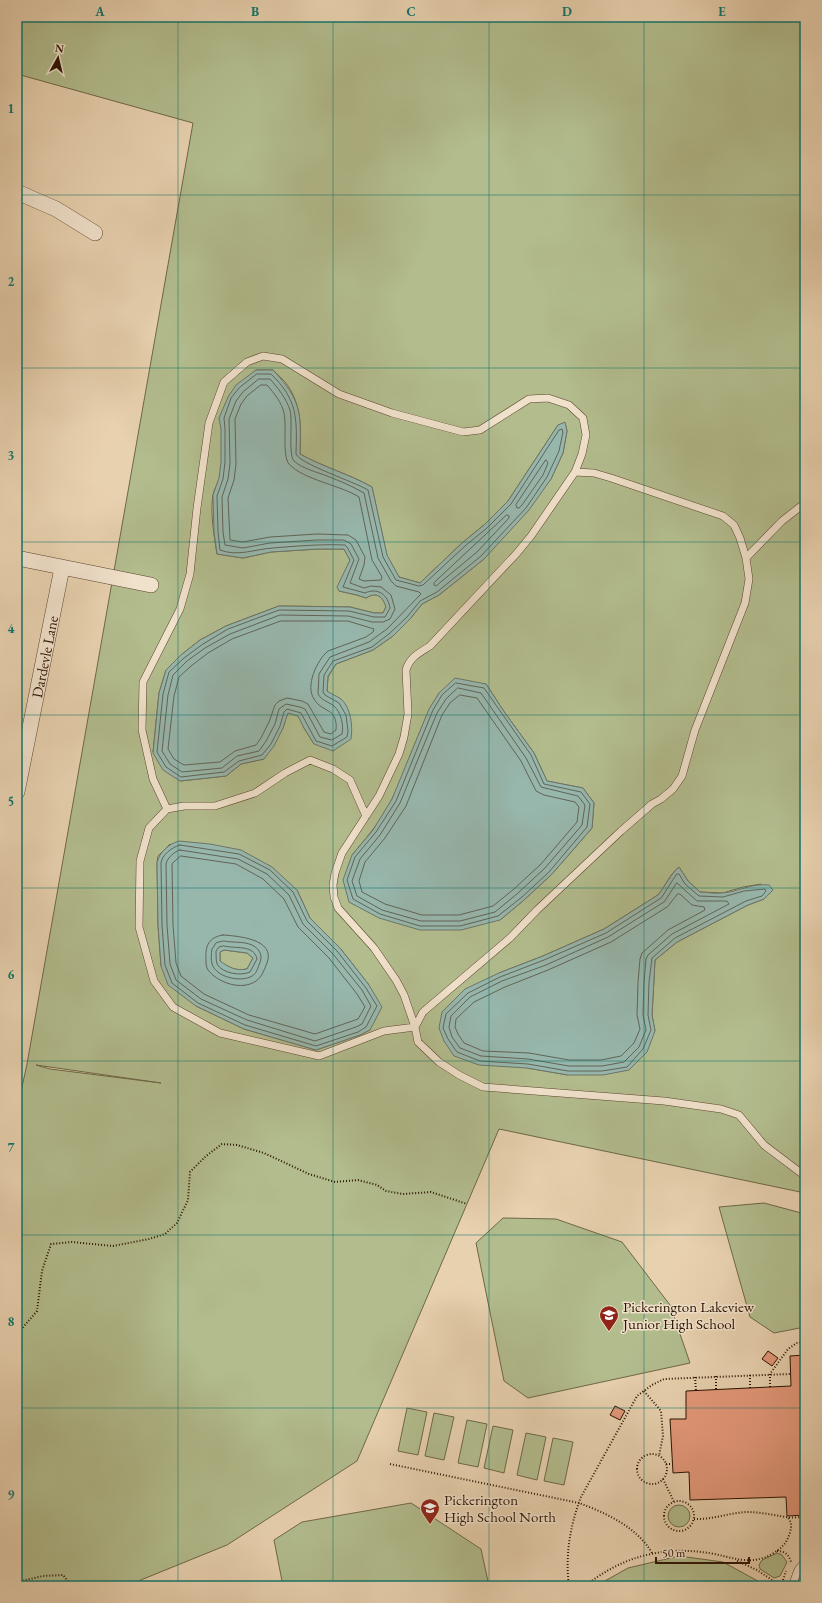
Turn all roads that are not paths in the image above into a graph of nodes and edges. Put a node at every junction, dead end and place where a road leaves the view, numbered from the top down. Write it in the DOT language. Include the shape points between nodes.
graph roads {
  1 [pos="17,192"];
  2 [pos="95,234"];
  3 [pos="575,472"];
  4 [pos="805,502"];
  5 [pos="17,558"];
  6 [pos="746,558"];
  7 [pos="62,568"];
  8 [pos="151,585"];
  9 [pos="22,737"];
  10 [pos="17,792"];
  11 [pos="167,809"];
  12 [pos="366,816"];
  13 [pos="415,1027"];
  14 [pos="805,1176"];
  15 [pos="805,1561"];
  16 [pos="792,1586"];
  1 -- 2 [label="street" via="56,209"];
  3 -- 6 [label="lane" via="594,473 611,478 723,516 734,525"];
  3 -- 11 [label="lane" via="586,435 583,418 569,405 548,398 529,398 480,430 463,432 392,413 339,394 282,359 263,356 247,362 224,382 209,423 190,574 180,609 142,682 142,730 153,779"];
  3 -- 12 [label="lane" via="517,553 430,646 408,663 408,714 404,737 390,776"];
  4 -- 6 [label="lane"];
  5 -- 7 [label="street"];
  6 -- 13 [label="lane" via="749,579 745,603 694,730 682,776 673,789 621,831 505,943 423,1012"];
  7 -- 8 [label="street"];
  7 -- 9 [label="street, Dardevle Lane"];
  9 -- 10 [label="street, Dardevle Lane"];
  11 -- 12 [label="lane" via="216,806 255,793 310,760 333,769 350,780"];
  11 -- 13 [label="lane" via="149,828 140,861 139,927 154,981 173,1007 220,1033 319,1056 384,1031"];
  12 -- 13 [label="lane" via="337,866 333,885 334,897 338,908 389,969 404,995"];
  13 -- 14 [label="lane" via="418,1042 438,1062 483,1087 721,1108 739,1115 764,1145"];
  15 -- 16 [label="lane" via="798,1570"];
}
